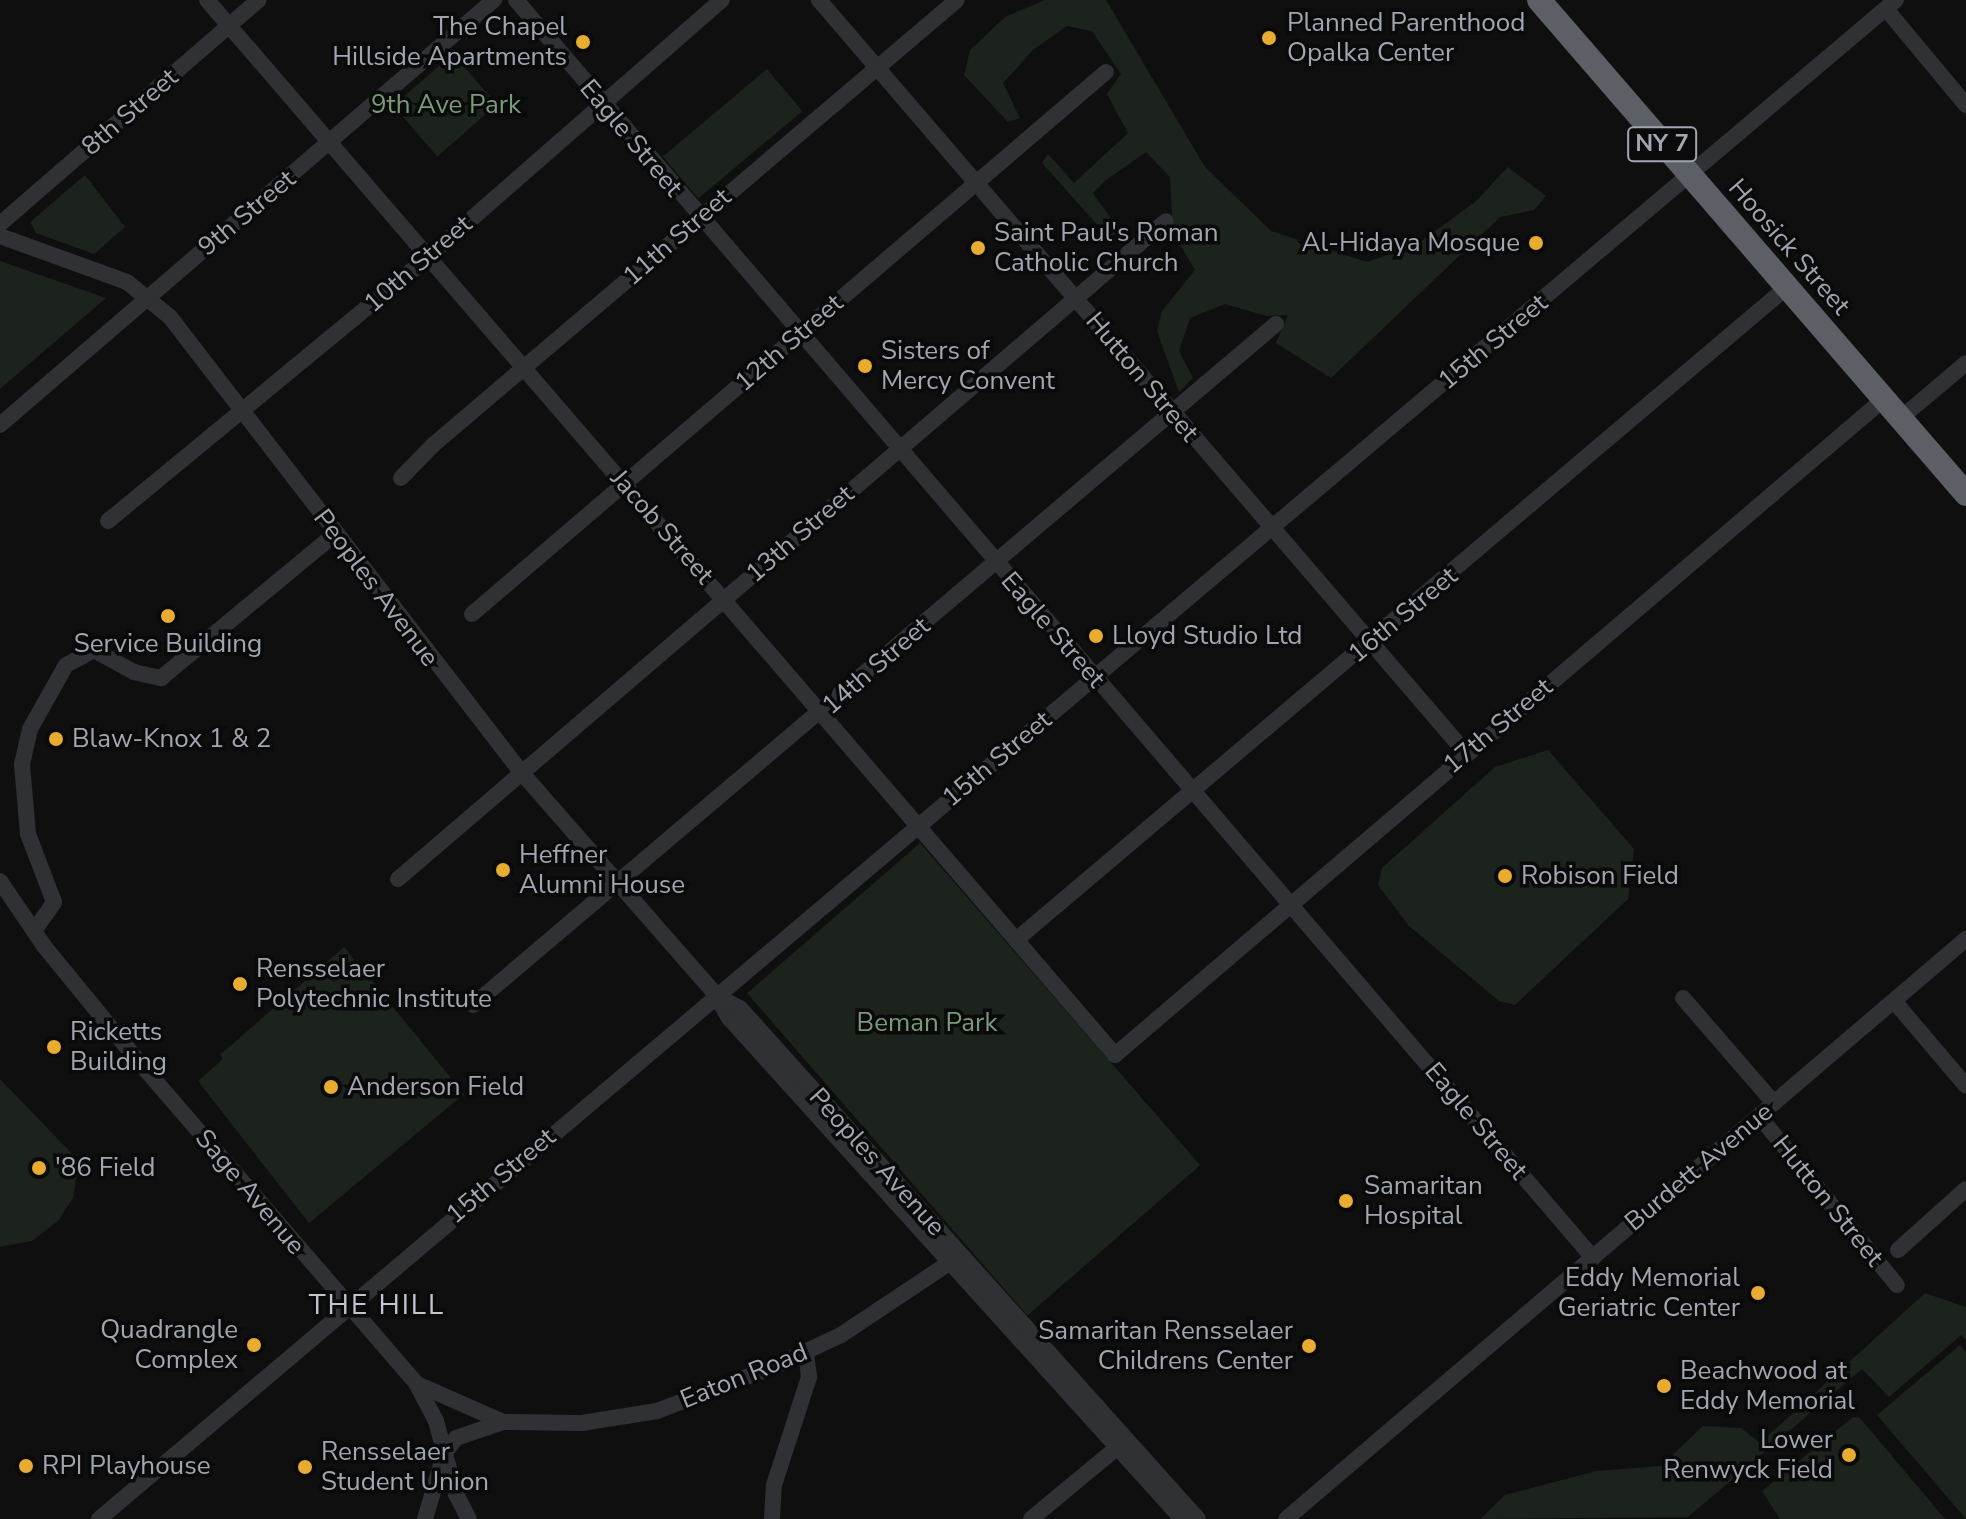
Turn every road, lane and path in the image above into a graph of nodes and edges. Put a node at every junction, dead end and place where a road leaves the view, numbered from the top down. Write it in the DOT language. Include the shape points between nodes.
graph roads {
  1 [pos="207,0"];
  2 [pos="259,0"];
  3 [pos="494,0"];
  4 [pos="516,0"];
  5 [pos="722,0"];
  6 [pos="819,0"];
  7 [pos="957,0"];
  8 [pos="1539,0"];
  9 [pos="1891,4"];
  10 [pos="229,27"];
  11 [pos="877,67"];
  12 [pos="1106,72"];
  13 [pos="600,103"];
  14 [pos="1966,105"];
  15 [pos="329,143"];
  16 [pos="1689,175"];
  17 [pos="977,183"];
  18 [pos="698,217"];
  19 [pos="1166,221"];
  20 [pos="0,224"];
  21 [pos="0,236"];
  22 [pos="429,256"];
  23 [pos="1787,287"];
  24 [pos="149,297"];
  25 [pos="1075,298"];
  26 [pos="1276,324"];
  27 [pos="798,335"];
  28 [pos="1966,363"];
  29 [pos="526,369"];
  30 [pos="1884,399"];
  31 [pos="242,412"];
  32 [pos="1173,414"];
  33 [pos="1901,418"];
  34 [pos="0,425"];
  35 [pos="898,449"];
  36 [pos="401,478"];
  37 [pos="624,484"];
  38 [pos="1966,494"];
  39 [pos="108,521"];
  40 [pos="1272,529"];
  41 [pos="335,534"];
  42 [pos="995,563"];
  43 [pos="724,599"];
  44 [pos="472,614"];
  45 [pos="1372,642"];
  46 [pos="1094,676"];
  47 [pos="822,714"];
  48 [pos="1466,753"];
  49 [pos="521,772"];
  50 [pos="1193,791"];
  51 [pos="918,825"];
  52 [pos="398,879"];
  53 [pos="0,881"];
  54 [pos="619,883"];
  55 [pos="1291,901"];
  56 [pos="34,931"];
  57 [pos="1966,939"];
  58 [pos="1016,940"];
  59 [pos="716,995"];
  60 [pos="1683,998"];
  61 [pos="1894,1001"];
  62 [pos="473,1005"];
  63 [pos="1115,1055"];
  64 [pos="1966,1086"];
  65 [pos="1774,1103"];
  66 [pos="1759,1116"];
  67 [pos="1966,1189"];
  68 [pos="1898,1250"];
  69 [pos="1593,1258"];
  70 [pos="954,1259"];
  71 [pos="1897,1285"];
  72 [pos="347,1307"];
  73 [pos="806,1353"];
  74 [pos="416,1383"];
  75 [pos="503,1422"];
  76 [pos="1122,1443"];
  77 [pos="444,1454"];
  78 [pos="463,1517"];
  79 [pos="99,1519"];
  80 [pos="425,1519"];
  81 [pos="772,1519"];
  82 [pos="1031,1519"];
  83 [pos="1182,1519"];
  84 [pos="1198,1519"];
  85 [pos="1286,1519"];
  1 -- 10 [label="street, Jacob Street"];
  2 -- 10 [label="street, 8th Street"];
  3 -- 15 [label="street, 9th Street"];
  4 -- 13 [label="street, Eagle Street"];
  5 -- 13 [label="street, 10th Street"];
  6 -- 11 [label="street, Hutton Street"];
  7 -- 11 [label="street, 11th Street"];
  8 -- 16 [label="highway, Hoosick Street / NY 7"];
  9 -- 14 [label="street"];
  9 -- 16 [label="street, 15th Street"];
  10 -- 15 [label="street, Jacob Street"];
  10 -- 20 [label="street, 8th Street"];
  11 -- 17 [label="street, Hutton Street"];
  11 -- 18 [label="street, 11th Street"];
  12 -- 17 [label="street, 12th Street"];
  13 -- 18 [label="street, Eagle Street"];
  13 -- 22 [label="street, 10th Street"];
  15 -- 22 [label="street, Jacob Street"];
  15 -- 24 [label="street, 9th Street"];
  16 -- 23 [label="highway, Hoosick Street / NY 7"];
  16 -- 40 [label="street, 15th Street"];
  17 -- 25 [label="street, Hutton Street"];
  17 -- 27 [label="street, 12th Street"];
  18 -- 27 [label="street, Eagle Street"];
  18 -- 29 [label="street, 11th Street"];
  19 -- 25 [label="street, 13th Street"];
  21 -- 24 [label="street, Peoples Avenue" via="96,268"];
  22 -- 29 [label="street, Jacob Street"];
  22 -- 31 [label="street, 10th Street"];
  23 -- 30 [label="highway, Hoosick Street / NY 7"];
  23 -- 45 [label="street, 16th Street"];
  24 -- 31 [label="street, Peoples Avenue" via="188,338"];
  24 -- 34 [label="street, 9th Street"];
  25 -- 32 [label="street, Hutton Street"];
  25 -- 35 [label="street, 13th Street"];
  26 -- 32 [label="street, 14th Street"];
  27 -- 35 [label="street, Eagle Street"];
  27 -- 37 [label="street, 12th Street"];
  28 -- 33 [label="street"];
  29 -- 36 [label="street, 11th Street"];
  29 -- 37 [label="street, Jacob Street"];
  30 -- 33 [label="highway, Hoosick Street / NY 7"];
  30 -- 48 [label="street, 17th Street"];
  31 -- 39 [label="street, 10th Street"];
  31 -- 41 [label="street, Peoples Avenue"];
  32 -- 40 [label="street, Hutton Street"];
  32 -- 42 [label="street, 14th Street"];
  33 -- 38 [label="highway, Hoosick Street / NY 7"];
  35 -- 42 [label="street, Eagle Street"];
  35 -- 43 [label="street, 13th Street"];
  37 -- 43 [label="street, Jacob Street"];
  37 -- 44 [label="street, 12th Street"];
  40 -- 45 [label="street, Hutton Street"];
  40 -- 46 [label="street, 15th Street"];
  41 -- 49 [label="street, Peoples Avenue"];
  41 -- 56 [label="street" via="161,678 134,672 94,650 73,658 52,684 30,729 22,764 28,834 54,902"];
  42 -- 46 [label="street, Eagle Street"];
  42 -- 47 [label="street, 14th Street"];
  43 -- 47 [label="street, Jacob Street"];
  43 -- 49 [label="street, 13th Street"];
  45 -- 48 [label="street, Hutton Street"];
  45 -- 50 [label="street, 16th Street"];
  46 -- 50 [label="street, Eagle Street"];
  46 -- 51 [label="street, 15th Street"];
  47 -- 51 [label="street, Jacob Street"];
  47 -- 54 [label="street, 14th Street"];
  48 -- 55 [label="street, 17th Street"];
  49 -- 52 [label="street, 13th Street"];
  49 -- 54 [label="street, Peoples Avenue"];
  50 -- 55 [label="street, Eagle Street"];
  50 -- 58 [label="street, 16th Street"];
  51 -- 58 [label="street, Jacob Street"];
  51 -- 59 [label="street, 15th Street"];
  53 -- 56 [label="street, Sage Avenue"];
  54 -- 59 [label="street, Peoples Avenue"];
  54 -- 62 [label="street, 14th Street"];
  55 -- 63 [label="street, 17th Street"];
  55 -- 69 [label="street, Eagle Street"];
  56 -- 72 [label="street, Sage Avenue"];
  57 -- 61 [label="street, Burdett Avenue"];
  58 -- 63 [label="street, Jacob Street"];
  59 -- 70 [label="street, Peoples Avenue" via="729,1018"];
  59 -- 72 [label="street, 15th Street"];
  60 -- 65 [label="street, Hutton Street"];
  61 -- 64 [label="street"];
  61 -- 65 [label="street, Burdett Avenue"];
  65 -- 66 [label="street, Burdett Avenue"];
  66 -- 69 [label="street, Burdett Avenue"];
  66 -- 71 [label="street, Hutton Street"];
  67 -- 68 [label="street"];
  69 -- 85 [label="street, Burdett Avenue"];
  70 -- 73 [label="street, Eaton Road"];
  70 -- 76 [label="street, Peoples Avenue"];
  72 -- 74 [label="street, Sage Avenue"];
  72 -- 79 [label="street, 15th Street"];
  73 -- 75 [label="street, Eaton Road" via="657,1411 582,1423"];
  73 -- 81 [label="street" via="809,1377 774,1485"];
  74 -- 75 [label="street, Eaton Road"];
  74 -- 77 [label="street, Sage Avenue" via="436,1421"];
  75 -- 77 [label="street, Eaton Road" via="456,1438"];
  76 -- 82 [label="street"];
  76 -- 83 [label="street, Peoples Avenue"];
  76 -- 84 [label="street, Peoples Avenue"];
  77 -- 78 [label="street, Sage Avenue"];
  77 -- 80 [label="street"];
}
